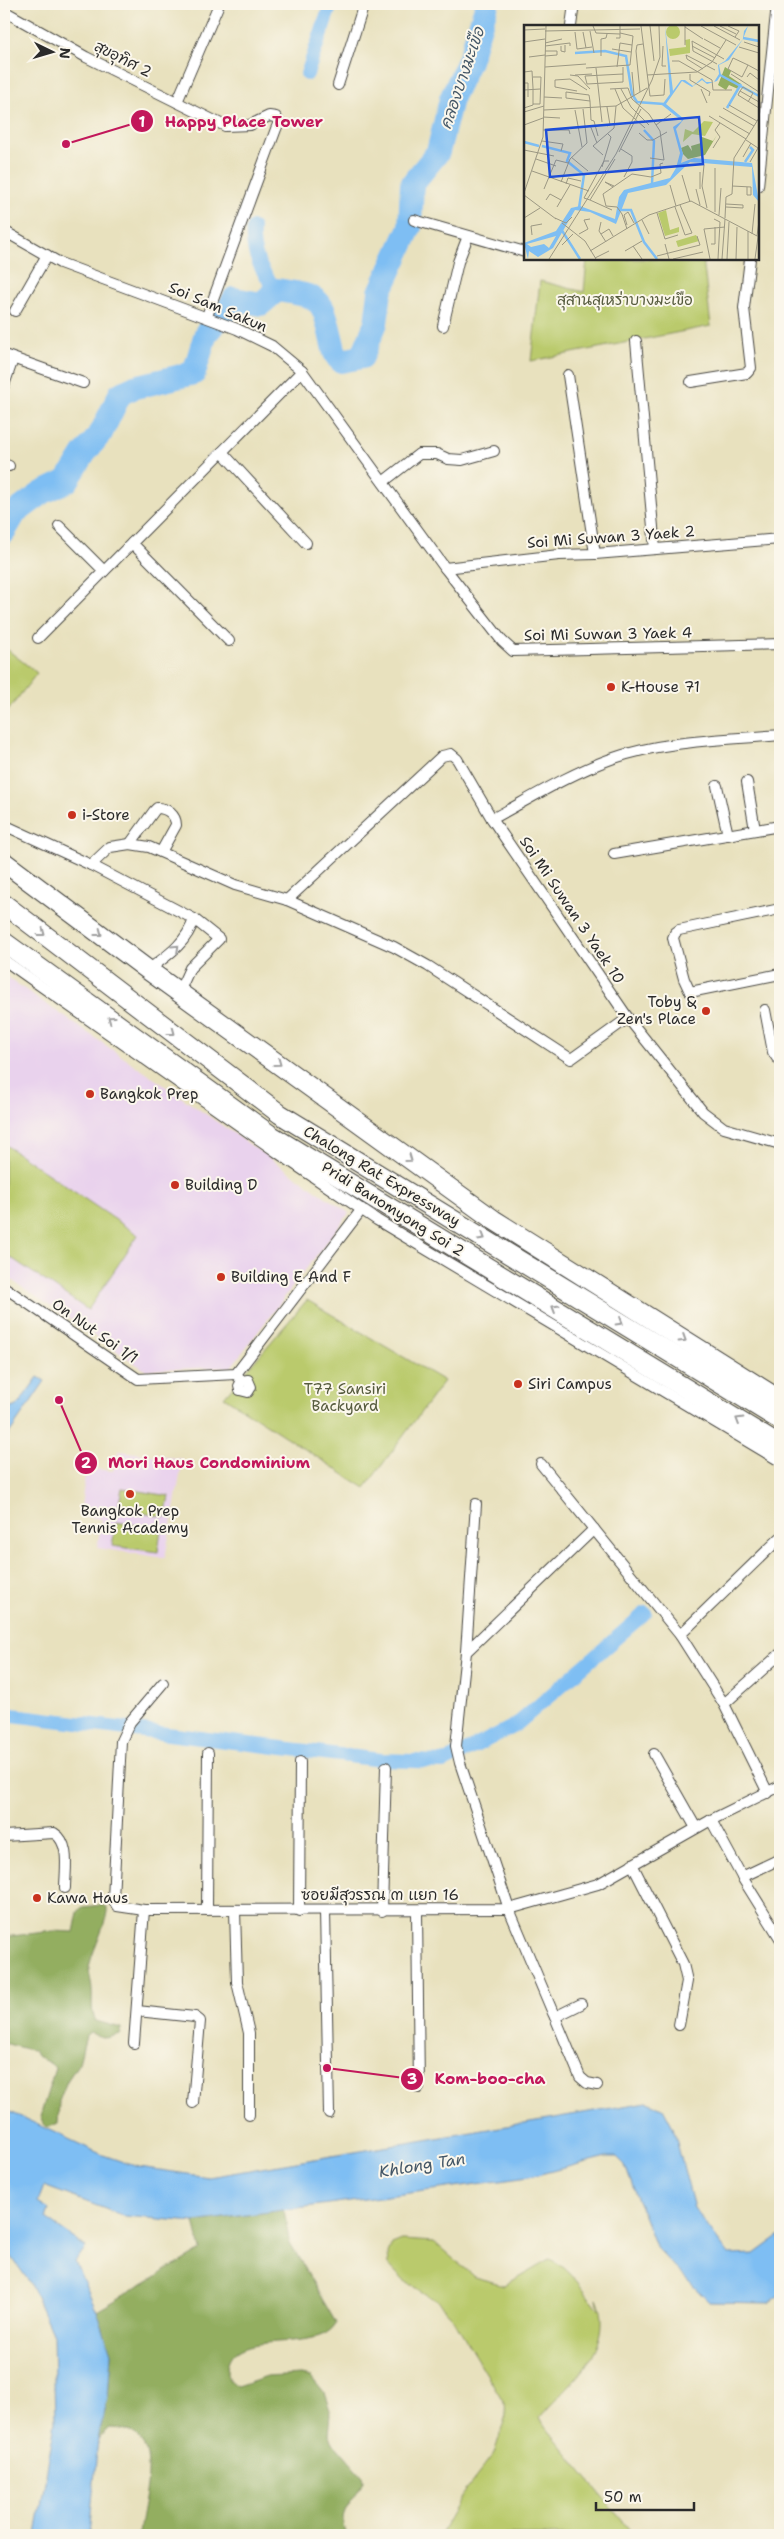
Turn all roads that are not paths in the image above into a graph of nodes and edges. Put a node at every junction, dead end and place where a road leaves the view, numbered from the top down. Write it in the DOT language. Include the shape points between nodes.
graph roads {
  1 [pos="219,4"];
  2 [pos="364,4"];
  3 [pos="574,4"];
  4 [pos="777,4"];
  5 [pos="4,11"];
  6 [pos="570,25"];
  7 [pos="338,85"];
  8 [pos="177,102"];
  9 [pos="759,176"];
  10 [pos="414,220"];
  11 [pos="4,231"];
  12 [pos="468,236"];
  13 [pos="524,252"];
  14 [pos="46,255"];
  15 [pos="750,260"];
  16 [pos="15,311"];
  17 [pos="210,317"];
  18 [pos="443,326"];
  19 [pos="636,341"];
  20 [pos="9,357"];
  21 [pos="302,372"];
  22 [pos="568,375"];
  23 [pos="691,382"];
  24 [pos="83,383"];
  25 [pos="4,385"];
  26 [pos="494,450"];
  27 [pos="222,452"];
  28 [pos="382,482"];
  29 [pos="59,526"];
  30 [pos="780,539"];
  31 [pos="132,543"];
  32 [pos="306,543"];
  33 [pos="655,549"];
  34 [pos="595,554"];
  35 [pos="445,568"];
  36 [pos="104,571"];
  37 [pos="38,638"];
  38 [pos="229,641"];
  39 [pos="780,644"];
  40 [pos="780,735"];
  41 [pos="747,782"];
  42 [pos="717,786"];
  43 [pos="492,819"];
  44 [pos="4,825"];
  45 [pos="780,826"];
  46 [pos="754,830"];
  47 [pos="728,835"];
  48 [pos="130,844"];
  49 [pos="161,852"];
  50 [pos="614,854"];
  51 [pos="4,862"];
  52 [pos="91,865"];
  53 [pos="287,900"];
  54 [pos="4,904"];
  55 [pos="780,909"];
  56 [pos="194,919"];
  57 [pos="4,942"];
  58 [pos="4,960"];
  59 [pos="148,970"];
  60 [pos="780,974"];
  61 [pos="179,992"];
  62 [pos="765,1010"];
  63 [pos="628,1018"];
  64 [pos="780,1058"];
  65 [pos="780,1144"];
  66 [pos="362,1209"];
  67 [pos="4,1287"];
  68 [pos="780,1400"];
  69 [pos="780,1420"];
  70 [pos="780,1446"];
  71 [pos="780,1461"];
  72 [pos="541,1464"];
  73 [pos="476,1504"];
  74 [pos="594,1529"];
  75 [pos="780,1538"];
  76 [pos="680,1636"];
  77 [pos="466,1652"];
  78 [pos="780,1654"];
  79 [pos="163,1683"];
  80 [pos="724,1704"];
  81 [pos="208,1753"];
  82 [pos="654,1754"];
  83 [pos="300,1762"];
  84 [pos="386,1766"];
  85 [pos="780,1786"];
  86 [pos="768,1792"];
  87 [pos="711,1820"];
  88 [pos="696,1828"];
  89 [pos="4,1836"];
  90 [pos="780,1859"];
  91 [pos="632,1864"];
  92 [pos="742,1877"];
  93 [pos="65,1888"];
  94 [pos="509,1909"];
  95 [pos="144,1910"];
  96 [pos="207,1910"];
  97 [pos="235,1910"];
  98 [pos="298,1911"];
  99 [pos="325,1911"];
  100 [pos="382,1911"];
  101 [pos="418,1911"];
  102 [pos="780,1938"];
  103 [pos="581,2004"];
  104 [pos="137,2011"];
  105 [pos="555,2017"];
  106 [pos="679,2025"];
  107 [pos="134,2043"];
  108 [pos="597,2085"];
  109 [pos="419,2088"];
  110 [pos="193,2103"];
  111 [pos="329,2113"];
  112 [pos="249,2115"];
  1 -- 8 [label="street"];
  2 -- 7 [label="street"];
  3 -- 6 [label="street"];
  4 -- 9 [label="street"];
  5 -- 8 [label="street, สุขอุทิศ 2" via="86,57"];
  8 -- 17 [label="street, สุขอุทิศ 2" via="228,126 250,125 273,115 279,122"];
  10 -- 12 [label="street"];
  11 -- 14 [label="street, Soi Sam Sakun"];
  12 -- 13 [label="street"];
  12 -- 18 [label="street" via="458,262"];
  14 -- 16 [label="street"];
  14 -- 17 [label="street, Soi Sam Sakun" via="60,263"];
  15 -- 23 [label="street" via="744,308 751,368 747,373"];
  17 -- 21 [label="street, Soi Sam Sakun" via="272,346"];
  19 -- 33 [label="street"];
  20 -- 24 [label="street"];
  20 -- 25 [label="street"];
  21 -- 27 [label="street"];
  21 -- 28 [label="street, Soi Sam Sakun"];
  22 -- 34 [label="street"];
  26 -- 28 [label="street" via="462,460 419,454"];
  27 -- 31 [label="street"];
  27 -- 32 [label="street"];
  28 -- 35 [label="street, Soi Sam Sakun"];
  29 -- 36 [label="street"];
  30 -- 33 [label="street, Soi Mi Suwan 3 Yaek 2"];
  31 -- 36 [label="street"];
  31 -- 38 [label="street"];
  33 -- 34 [label="street, Soi Mi Suwan 3 Yaek 2"];
  34 -- 35 [label="street, Soi Mi Suwan 3 Yaek 2"];
  35 -- 39 [label="street, Soi Mi Suwan 3 Yaek 4" via="513,651"];
  36 -- 37 [label="street"];
  40 -- 43 [label="street" via="668,746 613,758 586,768"];
  41 -- 46 [label="street"];
  42 -- 47 [label="street"];
  43 -- 53 [label="street, Soi Mi Suwan 3 Yaek 10" via="456,759 451,754 442,756"];
  43 -- 63 [label="street, Soi Mi Suwan 3 Yaek 10"];
  44 -- 52 [label="street"];
  45 -- 46 [label="street"];
  46 -- 47 [label="street"];
  47 -- 50 [label="street"];
  48 -- 49 [label="street"];
  48 -- 49 [label="street" via="154,811 163,808 174,816 176,825"];
  48 -- 52 [label="street" via="110,847"];
  49 -- 53 [label="street" via="235,885"];
  51 -- 59 [label="highway, one-way"];
  52 -- 56 [label="street"];
  53 -- 63 [label="street" via="394,947 428,966 571,1059"];
  54 -- 69 [label="highway, Chalong Rat Expressway, one-way" via="280,1114"];
  55 -- 60 [label="street" via="680,930 673,938 690,992"];
  59 -- 56 [label="street, one-way" via="182,942"];
  56 -- 61 [label="street" via="219,939 190,968"];
  70 -- 57 [label="highway, Chalong Rat Expressway, one-way" via="269,1134"];
  58 -- 66 [label="street, Pridi Banomyong Soi 2"];
  59 -- 61 [label="highway"];
  61 -- 68 [label="highway, one-way" via="494,1220"];
  62 -- 64 [label="street" via="773,1052"];
  63 -- 65 [label="street, Soi Mi Suwan 3 Yaek 10" via="703,1112 724,1128"];
  66 -- 67 [label="street, On Nut Soi 1/1" via="239,1377 138,1379"];
  66 -- 71 [label="street, Pridi Banomyong Soi 2"];
  72 -- 74 [label="street"];
  73 -- 77 [label="street"];
  74 -- 76 [label="street"];
  74 -- 77 [label="street"];
  75 -- 76 [label="street"];
  76 -- 80 [label="street"];
  77 -- 94 [label="street" via="456,1746"];
  78 -- 80 [label="street"];
  79 -- 95 [label="street, ซอยมีสุวรรณ ๓ แยก 16" via="130,1722 121,1742 113,1900 117,1906"];
  80 -- 86 [label="street"];
  81 -- 96 [label="street"];
  82 -- 88 [label="street"];
  83 -- 98 [label="street"];
  84 -- 100 [label="street"];
  85 -- 86 [label="street, ซอยมีสุวรรณ ๓ แยก 16"];
  86 -- 87 [label="street, ซอยมีสุวรรณ ๓ แยก 16"];
  87 -- 88 [label="street, ซอยมีสุวรรณ ๓ แยก 16"];
  87 -- 92 [label="street"];
  88 -- 91 [label="street, ซอยมีสุวรรณ ๓ แยก 16"];
  89 -- 93 [label="street" via="54,1833 60,1837 64,1845"];
  90 -- 92 [label="street"];
  91 -- 94 [label="street, ซอยมีสุวรรณ ๓ แยก 16" via="598,1884"];
  91 -- 106 [label="street" via="683,1964 687,1982"];
  92 -- 102 [label="street"];
  94 -- 101 [label="street, ซอยมีสุวรรณ ๓ แยก 16"];
  94 -- 105 [label="street"];
  95 -- 96 [label="street, ซอยมีสุวรรณ ๓ แยก 16"];
  95 -- 104 [label="street"];
  96 -- 97 [label="street, ซอยมีสุวรรณ ๓ แยก 16"];
  97 -- 98 [label="street, ซอยมีสุวรรณ ๓ แยก 16"];
  97 -- 112 [label="street" via="237,1982 250,2033"];
  98 -- 99 [label="street, ซอยมีสุวรรณ ๓ แยก 16"];
  99 -- 100 [label="street, ซอยมีสุวรรณ ๓ แยก 16"];
  99 -- 111 [label="street"];
  100 -- 101 [label="street, ซอยมีสุวรรณ ๓ แยก 16"];
  101 -- 109 [label="street"];
  103 -- 105 [label="street"];
  104 -- 107 [label="street"];
  104 -- 110 [label="street" via="195,2017 200,2021"];
  105 -- 108 [label="street" via="580,2077 584,2082"];
}
